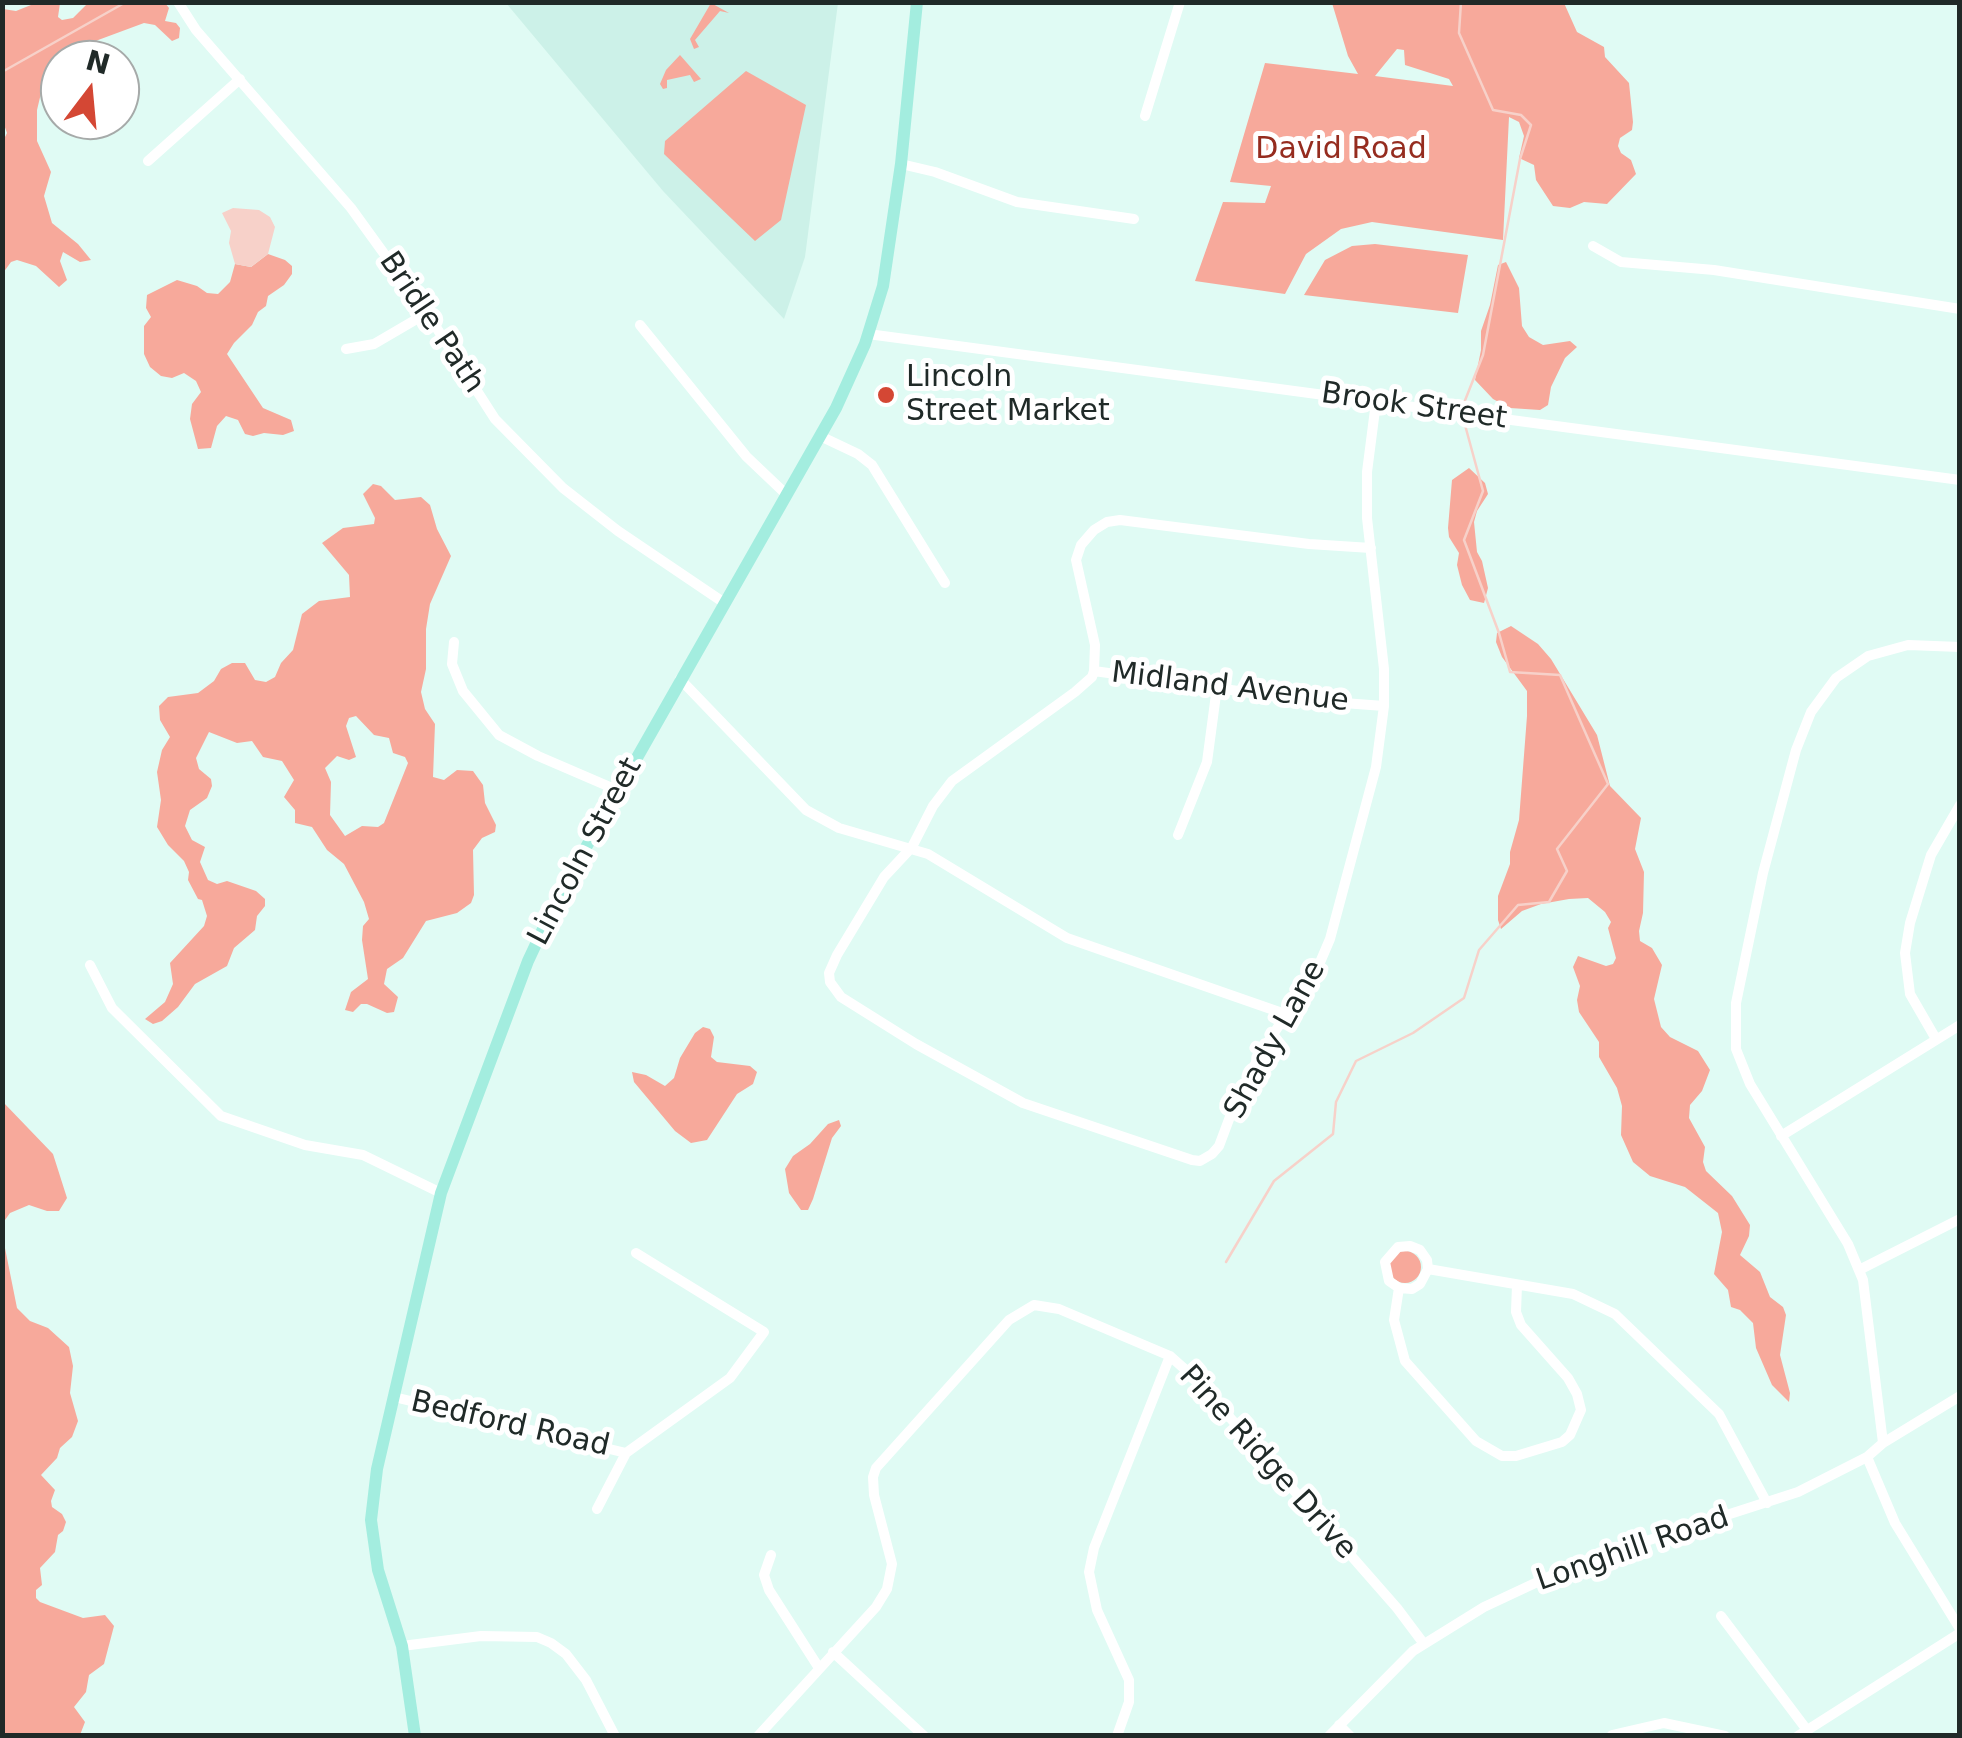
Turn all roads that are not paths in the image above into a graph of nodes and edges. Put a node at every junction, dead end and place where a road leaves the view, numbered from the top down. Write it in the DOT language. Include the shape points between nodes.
graph roads {
  1 [pos="178,2"];
  2 [pos="917,2"];
  3 [pos="1180,2"];
  4 [pos="240,79"];
  5 [pos="1145,116"];
  6 [pos="148,162"];
  7 [pos="900,164"];
  8 [pos="1134,219"];
  9 [pos="1594,246"];
  10 [pos="1960,309"];
  11 [pos="427,313"];
  12 [pos="640,325"];
  13 [pos="868,334"];
  14 [pos="346,349"];
  15 [pos="1376,402"];
  16 [pos="820,436"];
  17 [pos="1960,480"];
  18 [pos="786,494"];
  19 [pos="1372,548"];
  20 [pos="945,583"];
  21 [pos="723,602"];
  22 [pos="454,642"];
  23 [pos="1960,647"];
  24 [pos="1094,670"];
  25 [pos="680,679"];
  26 [pos="1217,687"];
  27 [pos="1384,706"];
  28 [pos="618,790"];
  29 [pos="1960,805"];
  30 [pos="1178,835"];
  31 [pos="912,848"];
  32 [pos="90,965"];
  33 [pos="1288,1015"];
  34 [pos="1960,1025"];
  35 [pos="1936,1039"];
  36 [pos="1781,1136"];
  37 [pos="442,1192"];
  38 [pos="1960,1219"];
  39 [pos="636,1254"];
  40 [pos="1428,1270"];
  41 [pos="1859,1270"];
  42 [pos="1518,1285"];
  43 [pos="1399,1288"];
  44 [pos="1170,1356"];
  45 [pos="1960,1396"];
  46 [pos="394,1397"];
  47 [pos="1883,1442"];
  48 [pos="626,1453"];
  49 [pos="1867,1457"];
  50 [pos="1767,1503"];
  51 [pos="597,1509"];
  52 [pos="771,1554"];
  53 [pos="1721,1616"];
  54 [pos="1960,1631"];
  55 [pos="1424,1644"];
  56 [pos="402,1646"];
  57 [pos="833,1652"];
  58 [pos="819,1668"];
  59 [pos="1338,1725"];
  60 [pos="1803,1733"];
  61 [pos="1612,1735"];
  62 [pos="415,1736"];
  63 [pos="614,1736"];
  64 [pos="758,1736"];
  65 [pos="924,1736"];
  66 [pos="1118,1736"];
  67 [pos="1329,1736"];
  68 [pos="1350,1736"];
  69 [pos="1725,1736"];
  1 -- 4 [label="street, Bridle Path"];
  2 -- 7 [label="main road, Lincoln Street"];
  3 -- 5 [label="street"];
  4 -- 6 [label="street"];
  4 -- 11 [label="street, Bridle Path" via="351,208"];
  7 -- 8 [label="street" via="1017,202"];
  7 -- 13 [label="main road, Lincoln Street" via="883,286"];
  9 -- 10 [label="street" via="1621,262"];
  11 -- 14 [label="street" via="374,344"];
  11 -- 21 [label="street, Bridle Path" via="495,419 525,452 618,531"];
  12 -- 18 [label="street" via="746,456"];
  13 -- 15 [label="street, Brook Street"];
  13 -- 16 [label="main road, Lincoln Street"];
  15 -- 17 [label="street, Brook Street"];
  15 -- 19 [label="street, Shady Lane" via="1367,472"];
  16 -- 18 [label="main road, Lincoln Street"];
  16 -- 20 [label="street" via="872,465"];
  18 -- 21 [label="main road, Lincoln Street"];
  19 -- 24 [label="street" via="1108,522 1081,545 1076,560"];
  19 -- 27 [label="street, Shady Lane"];
  21 -- 25 [label="main road, Lincoln Street"];
  22 -- 28 [label="street" via="452,664 463,691 498,734"];
  23 -- 36 [label="street" via="1908,645 1864,658 1832,682 1804,728 1754,908 1734,1026 1739,1059"];
  24 -- 26 [label="street, Midland Avenue"];
  24 -- 31 [label="street, Midland Avenue" via="1075,692 952,781"];
  25 -- 28 [label="main road, Lincoln Street"];
  25 -- 31 [label="street" via="806,810 839,828"];
  26 -- 27 [label="street, Midland Avenue"];
  26 -- 30 [label="street" via="1206,762"];
  27 -- 33 [label="street, Shady Lane" via="1376,767 1330,938"];
  28 -- 37 [label="main road, Lincoln Street" via="528,961"];
  29 -- 35 [label="street" via="1930,855 1905,953 1910,994"];
  31 -- 33 [label="street" via="1066,938"];
  31 -- 33 [label="street, Shady Lane" via="884,877 837,955 830,982 841,997 1023,1103 1200,1161 1219,1146 1260,1054"];
  32 -- 37 [label="street" via="112,1008 221,1116 305,1145 362,1155"];
  34 -- 35 [label="street"];
  35 -- 36 [label="street"];
  36 -- 41 [label="street"];
  37 -- 46 [label="main road, Lincoln Street"];
  38 -- 41 [label="street"];
  39 -- 48 [label="street" via="764,1332 730,1378"];
  40 -- 42 [label="street"];
  40 -- 43 [label="street" via="1420,1284"];
  40 -- 43 [label="street" via="1420,1250 1398,1247 1385,1272"];
  41 -- 47 [label="street"];
  42 -- 43 [label="street" via="1521,1325 1568,1378 1581,1410 1562,1442 1516,1456 1476,1441 1405,1361 1394,1320"];
  42 -- 50 [label="street" via="1573,1294 1616,1314 1719,1414"];
  44 -- 55 [label="street, Pine Ridge Drive"];
  44 -- 57 [label="street, Pine Ridge Drive" via="1059,1308 1034,1305 1009,1320 876,1468 874,1495 891,1576 876,1607"];
  44 -- 66 [label="street" via="1089,1572 1129,1680"];
  45 -- 47 [label="street, Longhill Road"];
  46 -- 48 [label="street, Bedford Road"];
  46 -- 56 [label="main road, Lincoln Street" via="372,1520 378,1570"];
  47 -- 49 [label="street, Longhill Road"];
  48 -- 51 [label="street"];
  49 -- 50 [label="street, Longhill Road"];
  49 -- 54 [label="street" via="1896,1523"];
  50 -- 55 [label="street, Longhill Road" via="1578,1563"];
  52 -- 58 [label="street" via="764,1575 770,1590"];
  53 -- 60 [label="street"];
  54 -- 60 [label="street"];
  55 -- 59 [label="street, Longhill Road"];
  56 -- 62 [label="main road, Lincoln Street"];
  56 -- 63 [label="street" via="481,1636 551,1643 586,1680"];
  57 -- 58 [label="street, Pine Ridge Drive"];
  57 -- 65 [label="street"];
  58 -- 64 [label="street, Pine Ridge Drive"];
  59 -- 67 [label="street, Longhill Road"];
  59 -- 68 [label="street"];
  61 -- 69 [label="street" via="1664,1723"];
}
